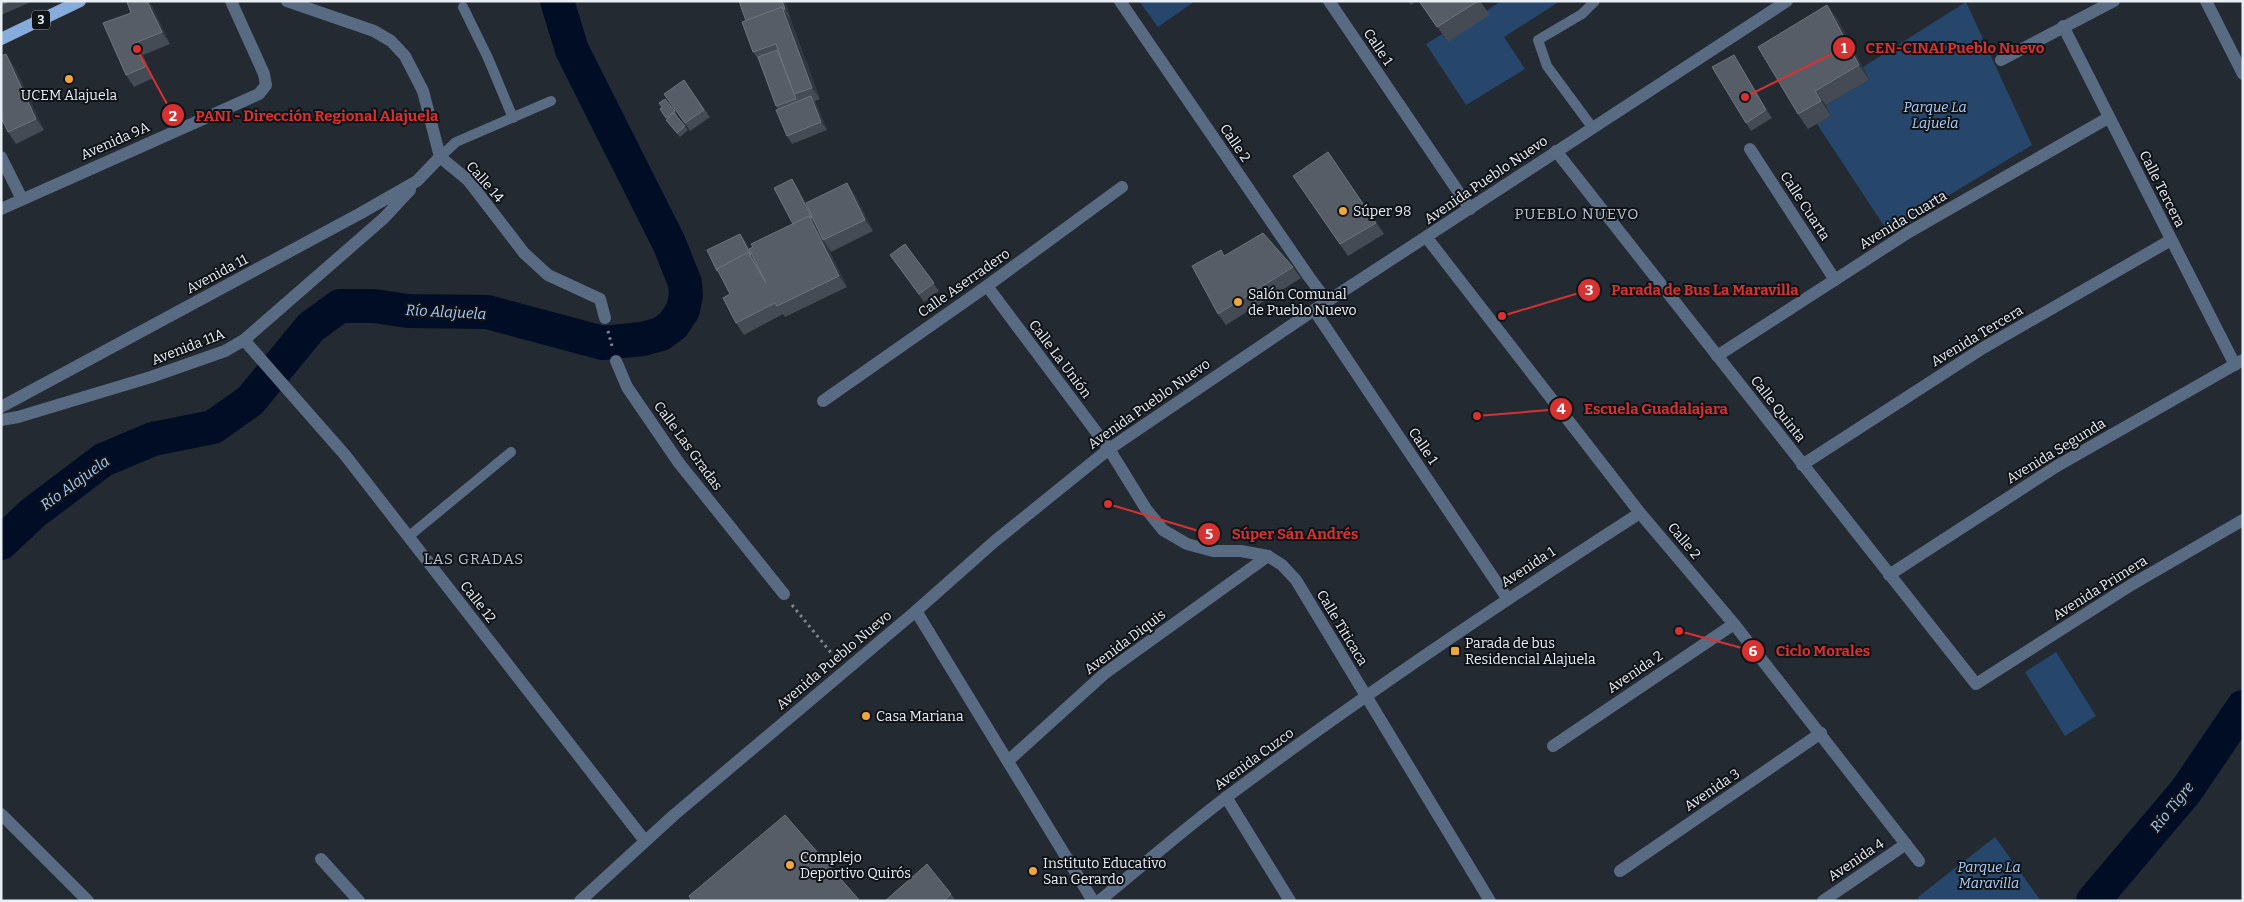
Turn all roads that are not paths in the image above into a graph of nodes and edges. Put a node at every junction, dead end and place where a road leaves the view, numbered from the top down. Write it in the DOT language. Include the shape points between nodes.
graph roads {
  1 [pos="231,1"];
  2 [pos="287,1"];
  3 [pos="1120,1"];
  4 [pos="1329,1"];
  5 [pos="1595,1"];
  6 [pos="1787,1"];
  7 [pos="2114,1"];
  8 [pos="2206,1"];
  9 [pos="78,2"];
  10 [pos="463,7"];
  11 [pos="2063,26"];
  12 [pos="1,39"];
  13 [pos="2001,60"];
  14 [pos="2243,74"];
  15 [pos="550,101"];
  16 [pos="513,118"];
  17 [pos="2108,118"];
  18 [pos="1592,127"];
  19 [pos="1750,149"];
  20 [pos="1556,151"];
  21 [pos="1,157"];
  22 [pos="440,157"];
  23 [pos="417,181"];
  24 [pos="1122,187"];
  25 [pos="22,199"];
  26 [pos="1,209"];
  27 [pos="1470,209"];
  28 [pos="1427,238"];
  29 [pos="2171,240"];
  30 [pos="1835,280"];
  31 [pos="987,286"];
  32 [pos="1327,301"];
  33 [pos="1314,310"];
  34 [pos="605,318"];
  35 [pos="244,340"];
  36 [pos="1717,356"];
  37 [pos="616,361"];
  38 [pos="2239,362"];
  39 [pos="822,401"];
  40 [pos="1,407"];
  41 [pos="1,420"];
  42 [pos="1109,449"];
  43 [pos="511,452"];
  44 [pos="1802,465"];
  45 [pos="1640,513"];
  46 [pos="2243,520"];
  47 [pos="408,537"];
  48 [pos="1268,556"];
  49 [pos="1888,574"];
  50 [pos="784,594"];
  51 [pos="1507,598"];
  52 [pos="916,611"];
  53 [pos="1734,624"];
  54 [pos="1434,649"];
  55 [pos="1976,684"];
  56 [pos="1366,696"];
  57 [pos="1820,733"];
  58 [pos="1553,746"];
  59 [pos="1008,760"];
  60 [pos="1226,797"];
  61 [pos="1,814"];
  62 [pos="645,841"];
  63 [pos="1906,844"];
  64 [pos="322,859"];
  65 [pos="1919,861"];
  66 [pos="1620,871"];
  67 [pos="88,901"];
  68 [pos="359,901"];
  69 [pos="580,901"];
  70 [pos="1093,901"];
  71 [pos="1099,901"];
  72 [pos="1290,901"];
  73 [pos="1490,901"];
  74 [pos="1823,901"];
  1 -- 25 [label="street, Avenida 9A" via="264,74 266,85 259,94"];
  2 -- 22 [label="street" via="374,31 392,41 405,56 423,91"];
  3 -- 32 [label="street, Calle 2"];
  4 -- 27 [label="street, Calle 1"];
  5 -- 18 [label="lane" via="1582,14 1538,40 1547,66"];
  6 -- 18 [label="street, Avenida Pueblo Nuevo"];
  7 -- 11 [label="street"];
  8 -- 14 [label="street"];
  9 -- 12 [label="main road, 3"];
  10 -- 16 [label="lane"];
  11 -- 13 [label="street"];
  11 -- 17 [label="street, Calle Tercera"];
  15 -- 16 [label="lane"];
  16 -- 22 [label="lane" via="456,142"];
  17 -- 29 [label="street, Calle Tercera"];
  17 -- 30 [label="street, Avenida Cuarta" via="1909,232"];
  18 -- 20 [label="street, Avenida Pueblo Nuevo"];
  19 -- 30 [label="street, Calle Cuarta"];
  20 -- 27 [label="street, Avenida Pueblo Nuevo"];
  20 -- 36 [label="street, Calle Quinta"];
  21 -- 25 [label="street"];
  22 -- 23 [label="street, Avenida 11"];
  22 -- 34 [label="street, Calle 14" via="468,180 524,253 548,275 600,299"];
  23 -- 35 [label="street, Avenida 11A" via="384,218"];
  23 -- 40 [label="street, Avenida 11"];
  24 -- 31 [label="street, Calle Aserradero"];
  25 -- 26 [label="street, Avenida 9A"];
  27 -- 28 [label="street, Avenida Pueblo Nuevo"];
  28 -- 32 [label="street, Avenida Pueblo Nuevo"];
  28 -- 45 [label="street, Calle 2"];
  29 -- 38 [label="street, Calle Tercera"];
  29 -- 44 [label="street, Avenida Tercera" via="1983,348"];
  30 -- 36 [label="street, Avenida Cuarta"];
  31 -- 39 [label="street, Calle Aserradero"];
  31 -- 42 [label="street, Calle La Unión"];
  32 -- 33 [label="street, Avenida Pueblo Nuevo"];
  33 -- 42 [label="street, Avenida Pueblo Nuevo"];
  33 -- 51 [label="street, Calle 1"];
  35 -- 41 [label="street, Avenida 11A" via="225,351 151,377"];
  35 -- 47 [label="street, Calle 12" via="345,455"];
  36 -- 44 [label="street, Calle Quinta"];
  37 -- 50 [label="street, Calle Las Gradas" via="626,388 679,463"];
  38 -- 49 [label="street, Avenida Segunda" via="2057,466"];
  42 -- 48 [label="street, Calle Titicaca" via="1163,530 1187,544 1213,551 1241,551"];
  42 -- 52 [label="street, Avenida Pueblo Nuevo" via="995,541"];
  43 -- 47 [label="lane"];
  44 -- 49 [label="street, Calle Quinta"];
  45 -- 51 [label="street, Avenida 1"];
  45 -- 53 [label="street, Calle 2"];
  46 -- 55 [label="street, Avenida Primera" via="2131,585"];
  47 -- 62 [label="street, Calle 12"];
  48 -- 56 [label="street, Calle Titicaca" via="1296,580"];
  48 -- 59 [label="street, Avenida Diquis" via="1104,674"];
  49 -- 55 [label="street, Calle Quinta"];
  51 -- 54 [label="street, Avenida 1"];
  52 -- 59 [label="street"];
  52 -- 62 [label="street, Avenida Pueblo Nuevo"];
  53 -- 57 [label="street, Calle 2"];
  53 -- 58 [label="street, Avenida 2"];
  54 -- 56 [label="street, Avenida Cuzco"];
  56 -- 60 [label="street, Avenida Cuzco"];
  56 -- 73 [label="street, Calle Titicaca"];
  57 -- 63 [label="street, Calle 2"];
  57 -- 66 [label="street, Avenida 3"];
  59 -- 70 [label="street"];
  60 -- 71 [label="street, Avenida Cuzco"];
  60 -- 72 [label="street"];
  61 -- 67 [label="street"];
  62 -- 69 [label="street, Avenida Pueblo Nuevo"];
  63 -- 65 [label="street, Calle 2"];
  63 -- 74 [label="street, Avenida 4"];
  64 -- 68 [label="street"];
}
